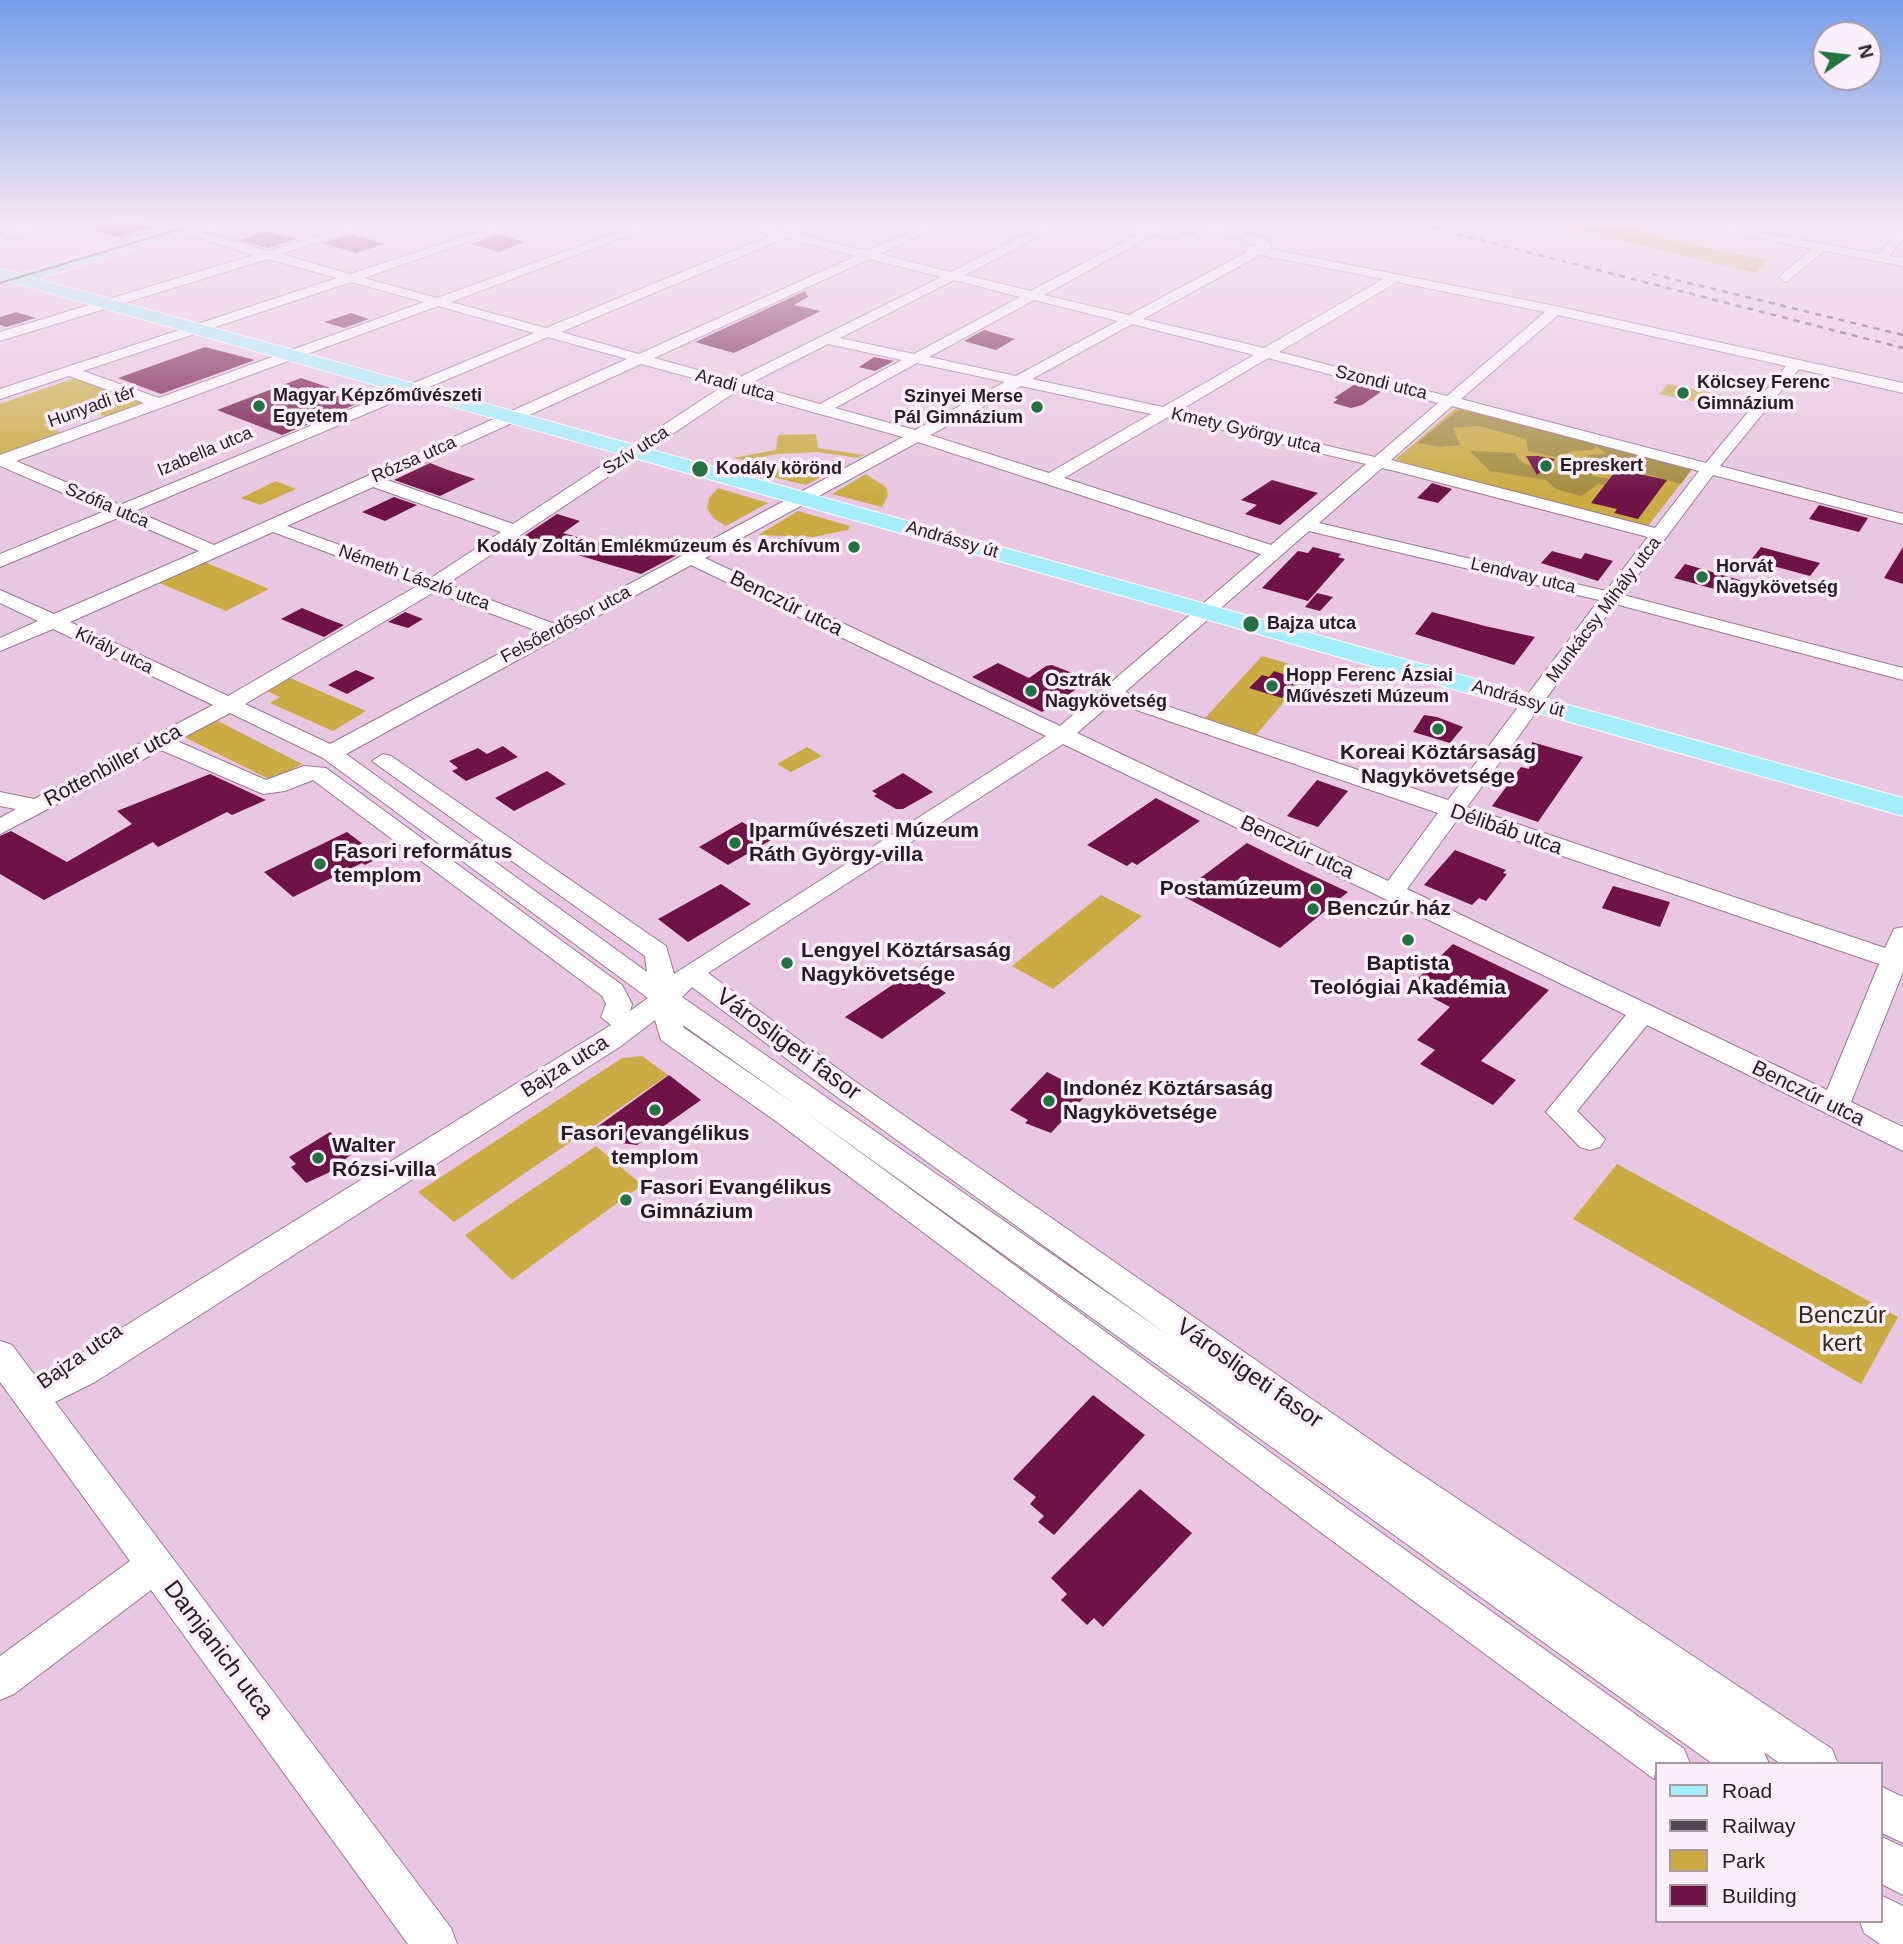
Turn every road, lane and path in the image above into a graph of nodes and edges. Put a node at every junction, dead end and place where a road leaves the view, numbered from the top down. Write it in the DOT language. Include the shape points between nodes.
graph roads {
  1 [pos="78,313"];
  2 [pos="137,313"];
  3 [pos="244,313"];
  4 [pos="404,313"];
  5 [pos="471,313"];
  6 [pos="592,313"];
  7 [pos="740,313"];
  8 [pos="883,313"];
  9 [pos="1000,313"];
  10 [pos="1102,313"];
  11 [pos="1144,313"];
  12 [pos="1337,313"];
  13 [pos="1552,313"];
  14 [pos="1567,313"];
  15 [pos="1130,320"];
  16 [pos="195,329"];
  17 [pos="542,333"];
  18 [pos="0,337"];
  19 [pos="829,340"];
  20 [pos="1269,354"];
  21 [pos="288,355"];
  22 [pos="912,358"];
  23 [pos="636,360"];
  24 [pos="1795,364"];
  25 [pos="69,371"];
  26 [pos="1017,382"];
  27 [pos="734,386"];
  28 [pos="409,388"];
  29 [pos="1903,388"];
  30 [pos="0,394"];
  31 [pos="1449,400"];
  32 [pos="158,403"];
  33 [pos="820,410"];
  34 [pos="1165,412"];
  35 [pos="512,417"];
  36 [pos="917,436"];
  37 [pos="629,456"];
  38 [pos="1,460"];
  39 [pos="1377,462"];
  40 [pos="1710,468"];
  41 [pos="1051,479"];
  42 [pos="370,480"];
  43 [pos="801,498"];
  44 [pos="118,511"];
  45 [pos="1903,519"];
  46 [pos="1305,525"];
  47 [pos="272,526"];
  48 [pos="515,531"];
  49 [pos="1661,535"];
  50 [pos="213,551"];
  51 [pos="1274,552"];
  52 [pos="691,558"];
  53 [pos="0,561"];
  54 [pos="433,585"];
  55 [pos="0,596"];
  56 [pos="1613,598"];
  57 [pos="1204,611"];
  58 [pos="53,621"];
  59 [pos="556,631"];
  60 [pos="0,645"];
  61 [pos="1903,674"];
  62 [pos="1111,694"];
  63 [pos="1532,703"];
  64 [pos="227,706"];
  65 [pos="1062,736"];
  66 [pos="159,741"];
  67 [pos="331,753"];
  68 [pos="383,761"];
  69 [pos="415,783"];
  70 [pos="390,796"];
  71 [pos="0,800"];
  72 [pos="37,807"];
  73 [pos="1903,807"];
  74 [pos="1452,812"];
  75 [pos="0,827"];
  76 [pos="1392,893"];
  77 [pos="1899,952"];
  78 [pos="691,973"];
  79 [pos="657,1005"];
  80 [pos="1643,1012"];
  81 [pos="615,1017"];
  82 [pos="1835,1107"];
  83 [pos="1590,1139"];
  84 [pos="1903,1140"];
  85 [pos="0,1355"];
  86 [pos="29,1394"];
  87 [pos="155,1565"];
  88 [pos="0,1680"];
  89 [pos="1667,1762"];
  90 [pos="1745,1762"];
  91 [pos="1813,1762"];
  92 [pos="1882,1808"];
  93 [pos="1903,1822"];
  94 [pos="1882,1858"];
  95 [pos="1903,1873"];
  96 [pos="1882,1918"];
  97 [pos="1903,1933"];
  98 [pos="435,1944"];
  1 -- 18 [label="street"];
  2 -- 16 [label="main road, Andrássy út"];
  3 -- 16 [label="street"];
  4 -- 21 [label="street"];
  5 -- 17 [label="street, Aradi utca"];
  6 -- 17 [label="street, Izabella utca"];
  7 -- 23 [label="street, Rózsa utca"];
  8 -- 19 [label="street, Szív utca"];
  9 -- 22 [label="street"];
  10 -- 15 [label="street, Szondi utca"];
  11 -- 15 [label="street"];
  12 -- 20 [label="street"];
  13 -- 31 [label="street, Bajza utca"];
  14 -- 24 [label="street"];
  15 -- 20 [label="street, Szondi utca"];
  15 -- 26 [label="street"];
  16 -- 21 [label="main road, Andrássy út"];
  16 -- 25 [label="street"];
  17 -- 23 [label="street, Aradi utca"];
  17 -- 28 [label="street, Izabella utca"];
  19 -- 22 [label="street, Kmety György utca"];
  19 -- 27 [label="street, Szív utca"];
  20 -- 31 [label="street, Szondi utca"];
  20 -- 34 [label="street"];
  21 -- 28 [label="main road, Andrássy út"];
  21 -- 32 [label="street"];
  22 -- 26 [label="street, Kmety György utca"];
  22 -- 33 [label="street"];
  23 -- 27 [label="street, Aradi utca"];
  23 -- 35 [label="street, Rózsa utca"];
  24 -- 29 [label="street"];
  24 -- 40 [label="street, Munkácsy Mihály utca"];
  25 -- 30 [label="street, Hunyadi tér"];
  25 -- 32 [label="street, Hunyadi tér"];
  26 -- 34 [label="street, Kmety György utca"];
  26 -- 36 [label="street"];
  27 -- 33 [label="street, Aradi utca"];
  27 -- 37 [label="street, Szív utca"];
  28 -- 35 [label="main road, Andrássy út"];
  28 -- 44 [label="street, Izabella utca"];
  31 -- 39 [label="street, Bajza utca"];
  31 -- 40 [label="street, Szondi utca"];
  32 -- 38 [label="street, Hunyadi tér"];
  33 -- 36 [label="street, Aradi utca"];
  34 -- 39 [label="street, Kmety György utca"];
  34 -- 41 [label="street"];
  35 -- 37 [label="main road, Andrássy út"];
  35 -- 42 [label="street, Rózsa utca"];
  36 -- 41 [label="street, Aradi utca"];
  36 -- 43 [label="street"];
  37 -- 43 [label="main road, Andrássy út"];
  37 -- 48 [label="street, Szív utca"];
  38 -- 44 [label="street, Szófia utca"];
  39 -- 46 [label="street, Bajza utca"];
  39 -- 49 [label="street, Kmety György utca"];
  40 -- 45 [label="street, Szondi utca"];
  40 -- 49 [label="street, Munkácsy Mihály utca"];
  41 -- 51 [label="street, Aradi utca"];
  42 -- 47 [label="street, Rózsa utca"];
  42 -- 48 [label="street"];
  43 -- 52 [label="street, Felsőerdősor utca"];
  43 -- 57 [label="main road, Andrássy út"];
  44 -- 50 [label="street, Szófia utca"];
  44 -- 53 [label="street, Izabella utca"];
  46 -- 51 [label="street, Bajza utca"];
  46 -- 56 [label="street, Lendvay utca"];
  47 -- 50 [label="street, Rózsa utca"];
  47 -- 54 [label="street, Németh László utca"];
  48 -- 54 [label="street, Szív utca"];
  49 -- 56 [label="street, Munkácsy Mihály utca"];
  50 -- 58 [label="street, Rózsa utca"];
  51 -- 57 [label="street, Bajza utca"];
  52 -- 59 [label="street, Felsőerdősor utca"];
  52 -- 65 [label="street, Benczúr utca"];
  54 -- 59 [label="street, Németh László utca"];
  54 -- 64 [label="street, Szív utca"];
  55 -- 58 [label="street, Király utca"];
  56 -- 61 [label="street, Lendvay utca"];
  56 -- 63 [label="street, Munkácsy Mihály utca"];
  57 -- 62 [label="street, Bajza utca"];
  57 -- 63 [label="main road, Andrássy út"];
  58 -- 60 [label="street, Rózsa utca"];
  58 -- 64 [label="street, Király utca"];
  59 -- 67 [label="street, Felsőerdősor utca"];
  62 -- 65 [label="street, Bajza utca"];
  62 -- 74 [label="street, Délibáb utca"];
  63 -- 73 [label="main road, Andrássy út"];
  63 -- 74 [label="street, Munkácsy Mihály utca"];
  64 -- 66 [label="street, Rottenbiller utca"];
  64 -- 67 [label="street, Király utca"];
  65 -- 76 [label="street, Benczúr utca"];
  65 -- 78 [label="street, Bajza utca"];
  66 -- 72 [label="street, Rottenbiller utca"];
  66 -- 81 [label="street" via="262,787 318,773 613,991 619,1004"];
  67 -- 70 [label="street, Városligeti fasor"];
  68 -- 69 [label="street"];
  69 -- 70 [label="street"];
  69 -- 79 [label="street" via="657,952"];
  70 -- 79 [label="street, Városligeti fasor"];
  71 -- 72 [label="street"];
  72 -- 75 [label="street, Rottenbiller utca"];
  74 -- 76 [label="street, Munkácsy Mihály utca"];
  74 -- 77 [label="street, Délibáb utca"];
  76 -- 80 [label="street, Benczúr utca"];
  77 -- 82 [label="street"];
  78 -- 79 [label="street, Bajza utca"];
  78 -- 91 [label="street, Városligeti fasor" via="843,1087 1385,1471"];
  79 -- 81 [label="street, Bajza utca"];
  79 -- 86 [label="street, Bajza utca" via="611,1039 83,1372"];
  79 -- 89 [label="street" via="671,1033"];
  79 -- 90 [label="street, Városligeti fasor"];
  80 -- 82 [label="street, Benczúr utca"];
  80 -- 83 [label="street" via="1560,1112"];
  81 -- 86 [label="street, Bajza utca" via="98,1341"];
  82 -- 84 [label="street, Benczúr utca"];
  85 -- 86 [label="street, Damjanich utca"];
  86 -- 87 [label="street, Damjanich utca"];
  87 -- 88 [label="street"];
  87 -- 98 [label="street, Damjanich utca"];
  92 -- 93 [label="street"];
  94 -- 95 [label="street"];
  96 -- 97 [label="street"];
}
